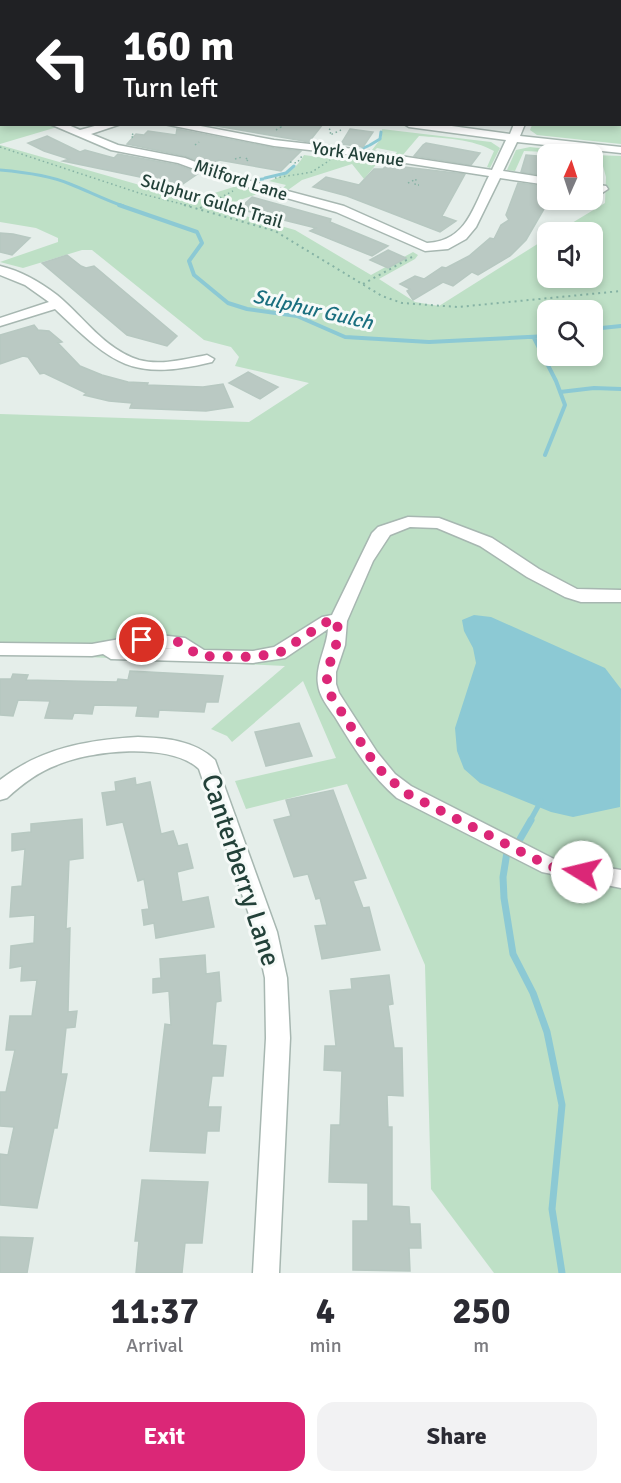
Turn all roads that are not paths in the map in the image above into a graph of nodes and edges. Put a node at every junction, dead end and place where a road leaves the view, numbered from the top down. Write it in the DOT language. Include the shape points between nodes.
graph roads {
  1 [pos="60,126"];
  2 [pos="109,126"];
  3 [pos="180,126"];
  4 [pos="424,126"];
  5 [pos="519,126"];
  6 [pos="333,132"];
  7 [pos="79,134"];
  8 [pos="514,138"];
  9 [pos="263,141"];
  10 [pos="321,148"];
  11 [pos="621,150"];
  12 [pos="250,157"];
  13 [pos="496,175"];
  14 [pos="537,181"];
  15 [pos="0,270"];
  16 [pos="56,304"];
  17 [pos="0,322"];
  18 [pos="207,359"];
  19 [pos="621,596"];
  20 [pos="338,621"];
  21 [pos="0,649"];
  22 [pos="4,781"];
  23 [pos="621,879"];
  24 [pos="266,1273"];
  1 -- 7 [label="street, Milford Lane"];
  2 -- 7 [label="street"];
  3 -- 9 [label="street, York Avenue"];
  4 -- 8 [label="street"];
  5 -- 8 [label="street"];
  6 -- 10 [label="street"];
  7 -- 13 [label="street, Milford Lane" via="120,149 186,162 231,179 340,209 424,247 444,246 465,233"];
  8 -- 11 [label="street"];
  8 -- 13 [label="street"];
  9 -- 10 [label="street, York Avenue"];
  9 -- 12 [label="street"];
  10 -- 13 [label="street, York Avenue" via="422,175"];
  13 -- 14 [label="street, York Avenue"];
  15 -- 16 [label="street" via="32,282"];
  16 -- 17 [label="street"];
  16 -- 18 [label="street" via="100,346 126,361 167,367"];
  19 -- 20 [label="street" via="571,593 471,535 439,522 418,521 389,528 378,537"];
  20 -- 21 [label="street" via="328,621 279,653 253,657"];
  20 -- 23 [label="street" via="336,645 327,672 330,694 388,779 423,803 549,866"];
  22 -- 24 [label="street, Canterberry Lane" via="58,756 101,746 188,750 200,755 208,765 266,932 276,978 278,1038"];
}
